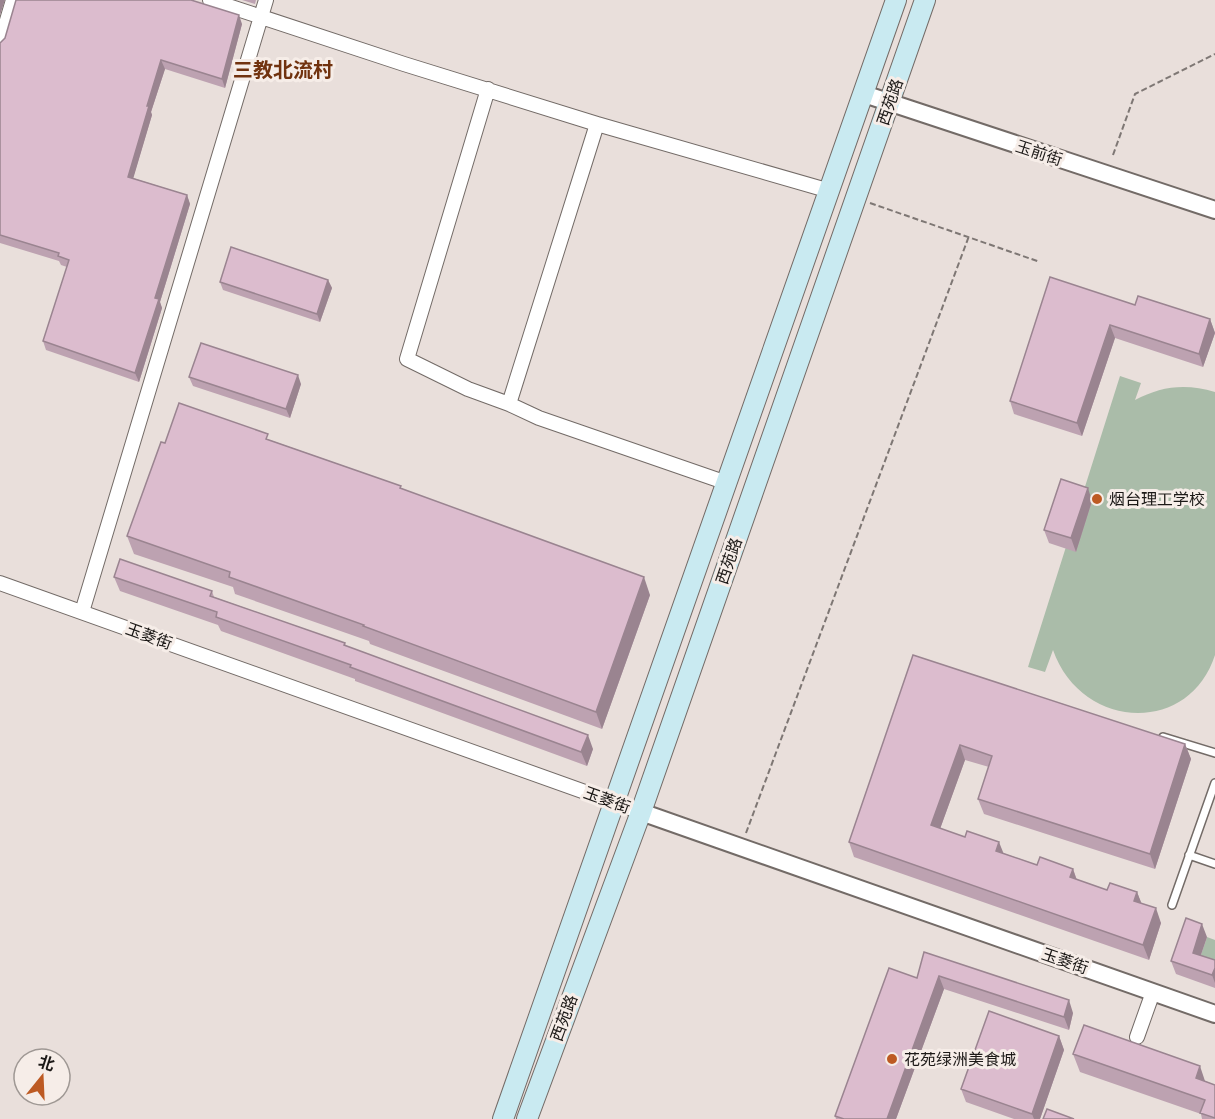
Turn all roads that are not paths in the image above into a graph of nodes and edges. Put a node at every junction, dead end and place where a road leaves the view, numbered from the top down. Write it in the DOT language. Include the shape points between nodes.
graph roads {
  1 [pos="13,0"];
  2 [pos="210,0"];
  3 [pos="266,0"];
  4 [pos="896,0"];
  5 [pos="925,0"];
  6 [pos="261,16"];
  7 [pos="0,44"];
  8 [pos="488,89"];
  9 [pos="864,94"];
  10 [pos="890,103"];
  11 [pos="597,124"];
  12 [pos="830,191"];
  13 [pos="1215,210"];
  14 [pos="509,404"];
  15 [pos="727,483"];
  16 [pos="0,583"];
  17 [pos="82,612"];
  18 [pos="1158,735"];
  19 [pos="1215,753"];
  20 [pos="1215,783"];
  21 [pos="1212,801"];
  22 [pos="614,802"];
  23 [pos="641,812"];
  24 [pos="1190,855"];
  25 [pos="1215,864"];
  26 [pos="1172,905"];
  27 [pos="1153,993"];
  28 [pos="1215,1014"];
  29 [pos="1137,1037"];
  30 [pos="503,1119"];
  31 [pos="527,1119"];
  1 -- 7 [label="street"];
  2 -- 6 [label="street"];
  3 -- 6 [label="street"];
  4 -- 9 [label="main road, 西苑路"];
  5 -- 10 [label="main road, 西苑路"];
  6 -- 8 [label="street"];
  6 -- 17 [label="street"];
  8 -- 11 [label="street"];
  8 -- 14 [label="street" via="407,358"];
  9 -- 10 [label="street, 玉前街"];
  9 -- 12 [label="main road, 西苑路"];
  10 -- 13 [label="street, 玉前街"];
  10 -- 23 [label="main road, 西苑路"];
  11 -- 12 [label="street"];
  11 -- 14 [label="street"];
  12 -- 15 [label="main road, 西苑路"];
  14 -- 15 [label="street"];
  15 -- 22 [label="main road, 西苑路"];
  16 -- 17 [label="street, 玉菱街"];
  17 -- 22 [label="street, 玉菱街"];
  18 -- 19 [label="lane"];
  20 -- 21 [label="lane"];
  21 -- 24 [label="lane"];
  22 -- 23 [label="street, 玉菱街"];
  22 -- 30 [label="main road, 西苑路"];
  23 -- 27 [label="street, 玉菱街"];
  23 -- 31 [label="main road, 西苑路"];
  24 -- 25 [label="lane"];
  24 -- 26 [label="lane"];
  27 -- 28 [label="street, 玉菱街"];
  27 -- 29 [label="street"];
}
